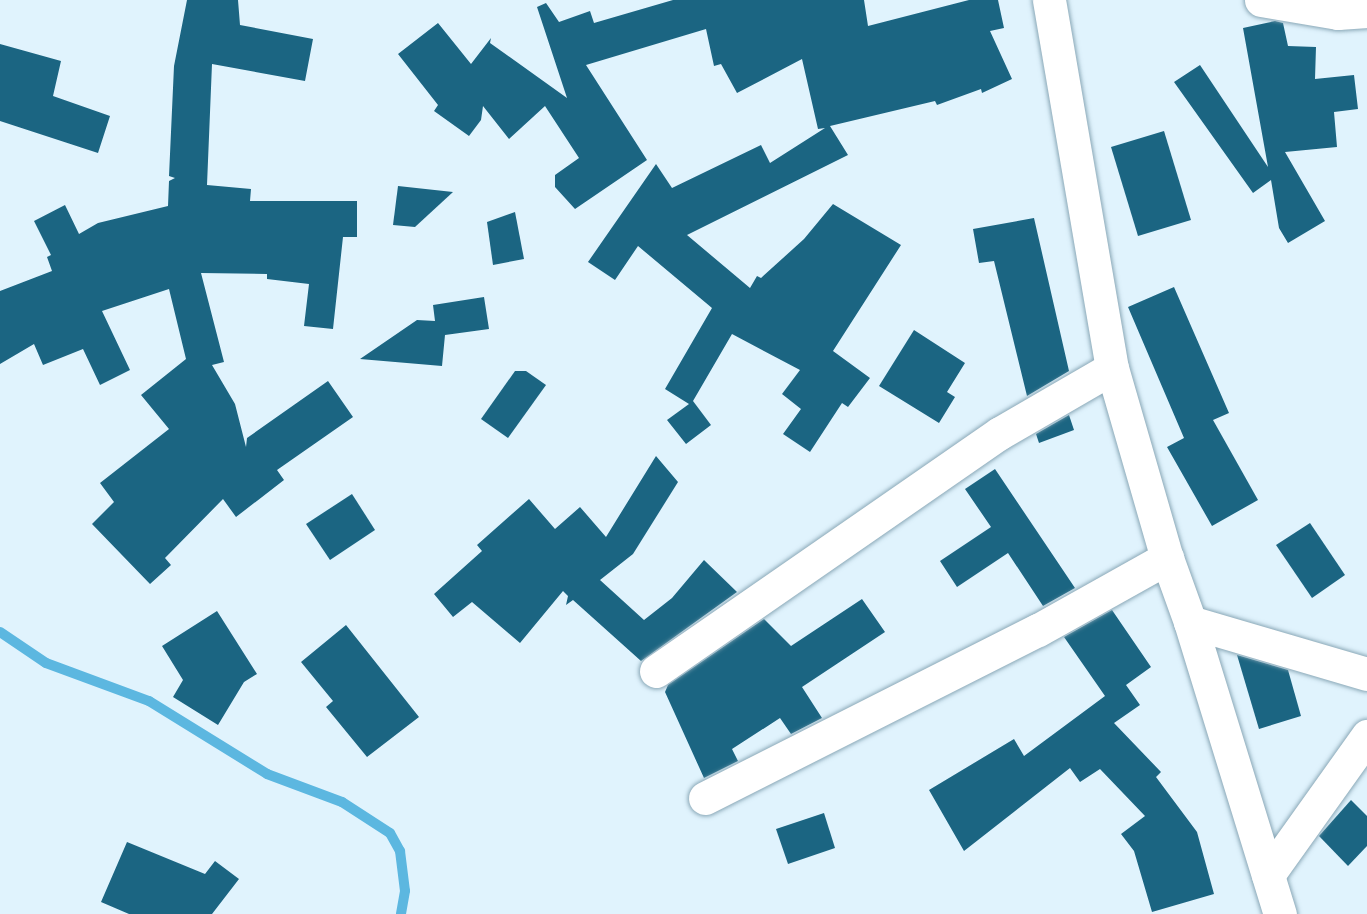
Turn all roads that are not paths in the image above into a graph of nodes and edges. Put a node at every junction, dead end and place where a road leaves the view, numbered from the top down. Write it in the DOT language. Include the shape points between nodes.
graph roads {
  1 [pos="1049,0"];
  2 [pos="1261,0"];
  3 [pos="1367,11"];
  4 [pos="1112,368"];
  5 [pos="1167,558"];
  6 [pos="1190,622"];
  7 [pos="656,671"];
  8 [pos="1367,674"];
  9 [pos="1367,736"];
  10 [pos="705,798"];
  11 [pos="1268,875"];
  12 [pos="1280,914"];
  1 -- 4 [label="street"];
  2 -- 3 [label="street" via="1338,13"];
  4 -- 5 [label="street"];
  4 -- 7 [label="street" via="1000,433"];
  5 -- 6 [label="street"];
  5 -- 10 [label="street" via="1038,630"];
  6 -- 8 [label="street"];
  6 -- 11 [label="street"];
  9 -- 11 [label="street"];
  11 -- 12 [label="street"];
}
